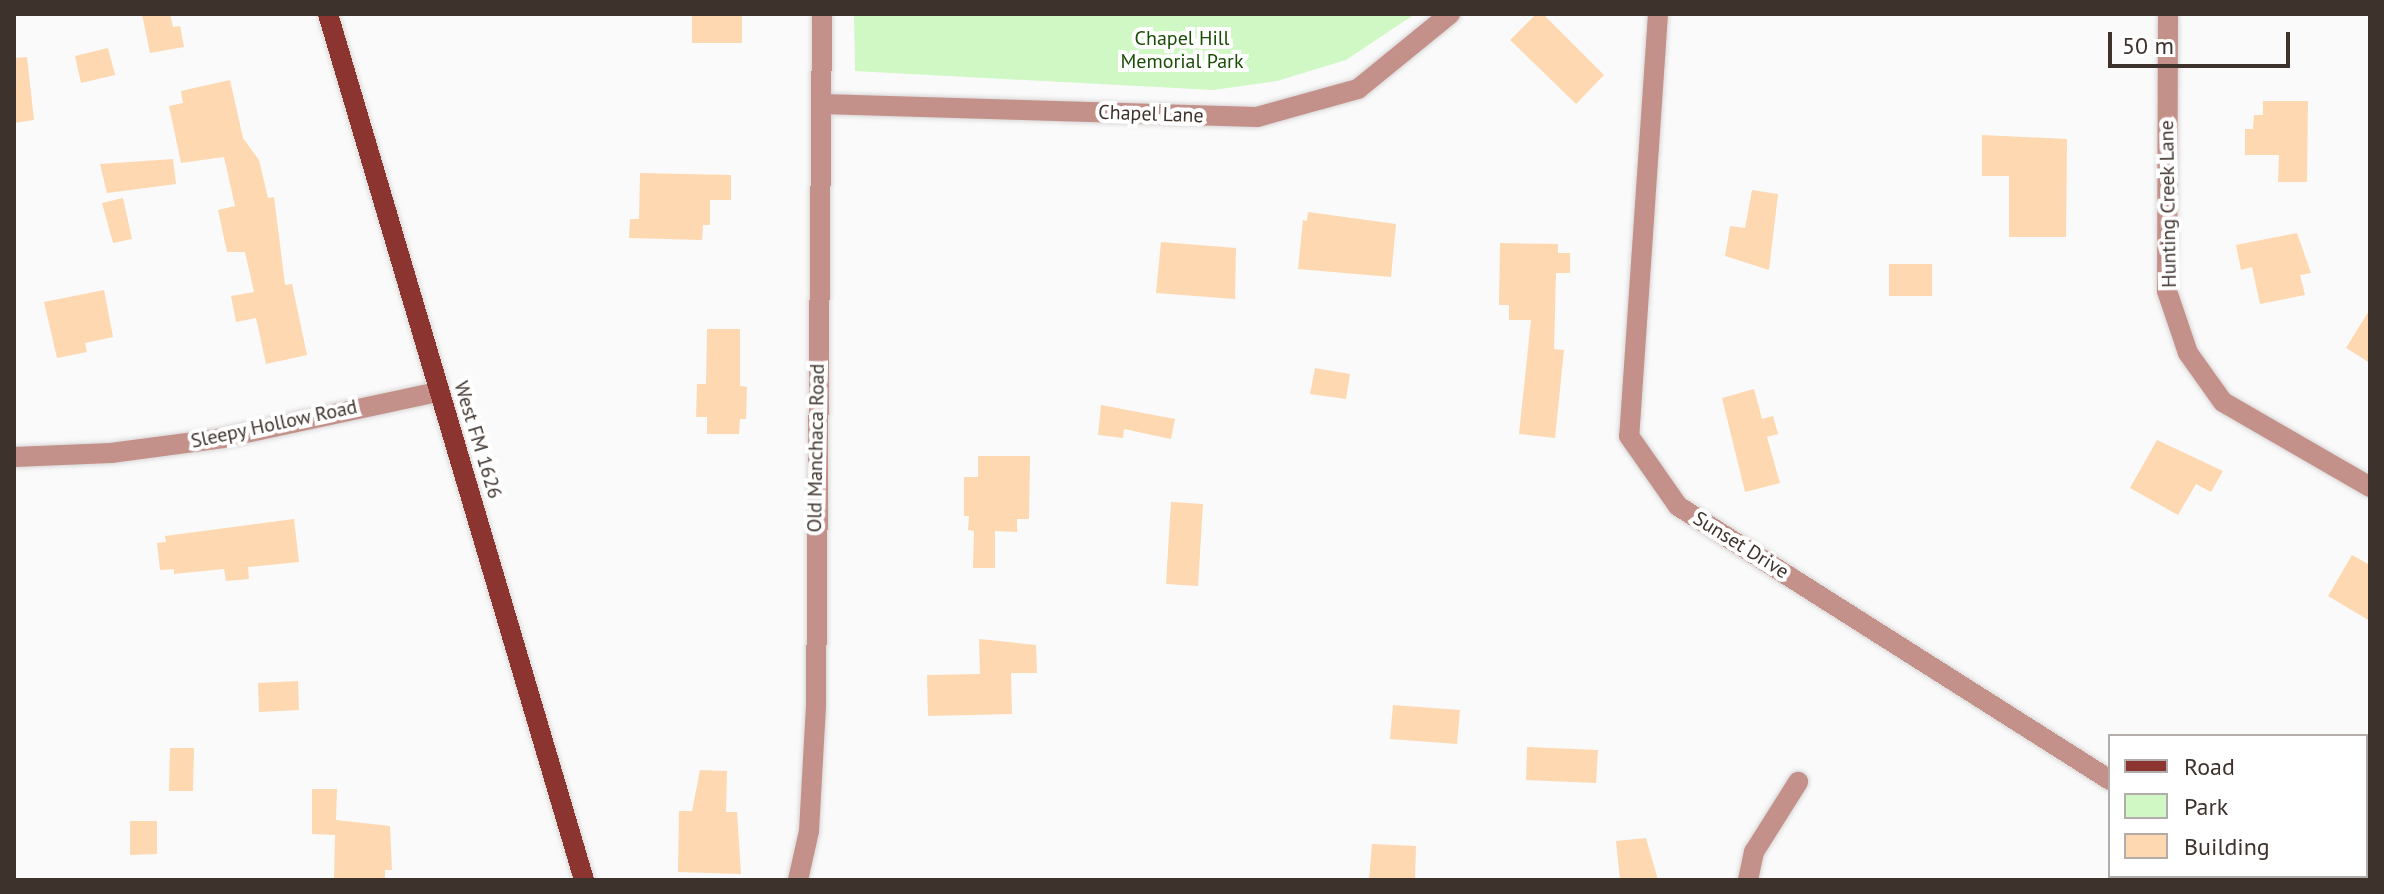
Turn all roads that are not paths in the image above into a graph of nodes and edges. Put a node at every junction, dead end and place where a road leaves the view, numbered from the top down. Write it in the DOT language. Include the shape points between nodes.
graph roads {
  1 [pos="328,14"];
  2 [pos="822,14"];
  3 [pos="1450,14"];
  4 [pos="1658,14"];
  5 [pos="2168,14"];
  6 [pos="822,104"];
  7 [pos="438,392"];
  8 [pos="14,457"];
  9 [pos="2370,487"];
  10 [pos="2108,779"];
  11 [pos="1798,782"];
  12 [pos="584,880"];
  13 [pos="798,880"];
  14 [pos="1748,880"];
  1 -- 7 [label="main road, West FM 1626"];
  2 -- 6 [label="street, Old Manchaca Road"];
  3 -- 6 [label="street, Chapel Lane" via="1358,89 1257,117"];
  4 -- 10 [label="street, Sunset Drive" via="1629,436 1678,506"];
  5 -- 9 [label="street, Hunting Creek Lane" via="2167,291 2188,353 2223,402"];
  6 -- 13 [label="street, Old Manchaca Road" via="816,704 809,831"];
  7 -- 8 [label="street, Sleepy Hollow Road" via="223,438 111,453"];
  7 -- 12 [label="main road, West FM 1626"];
  11 -- 14 [label="street" via="1754,852"];
}
